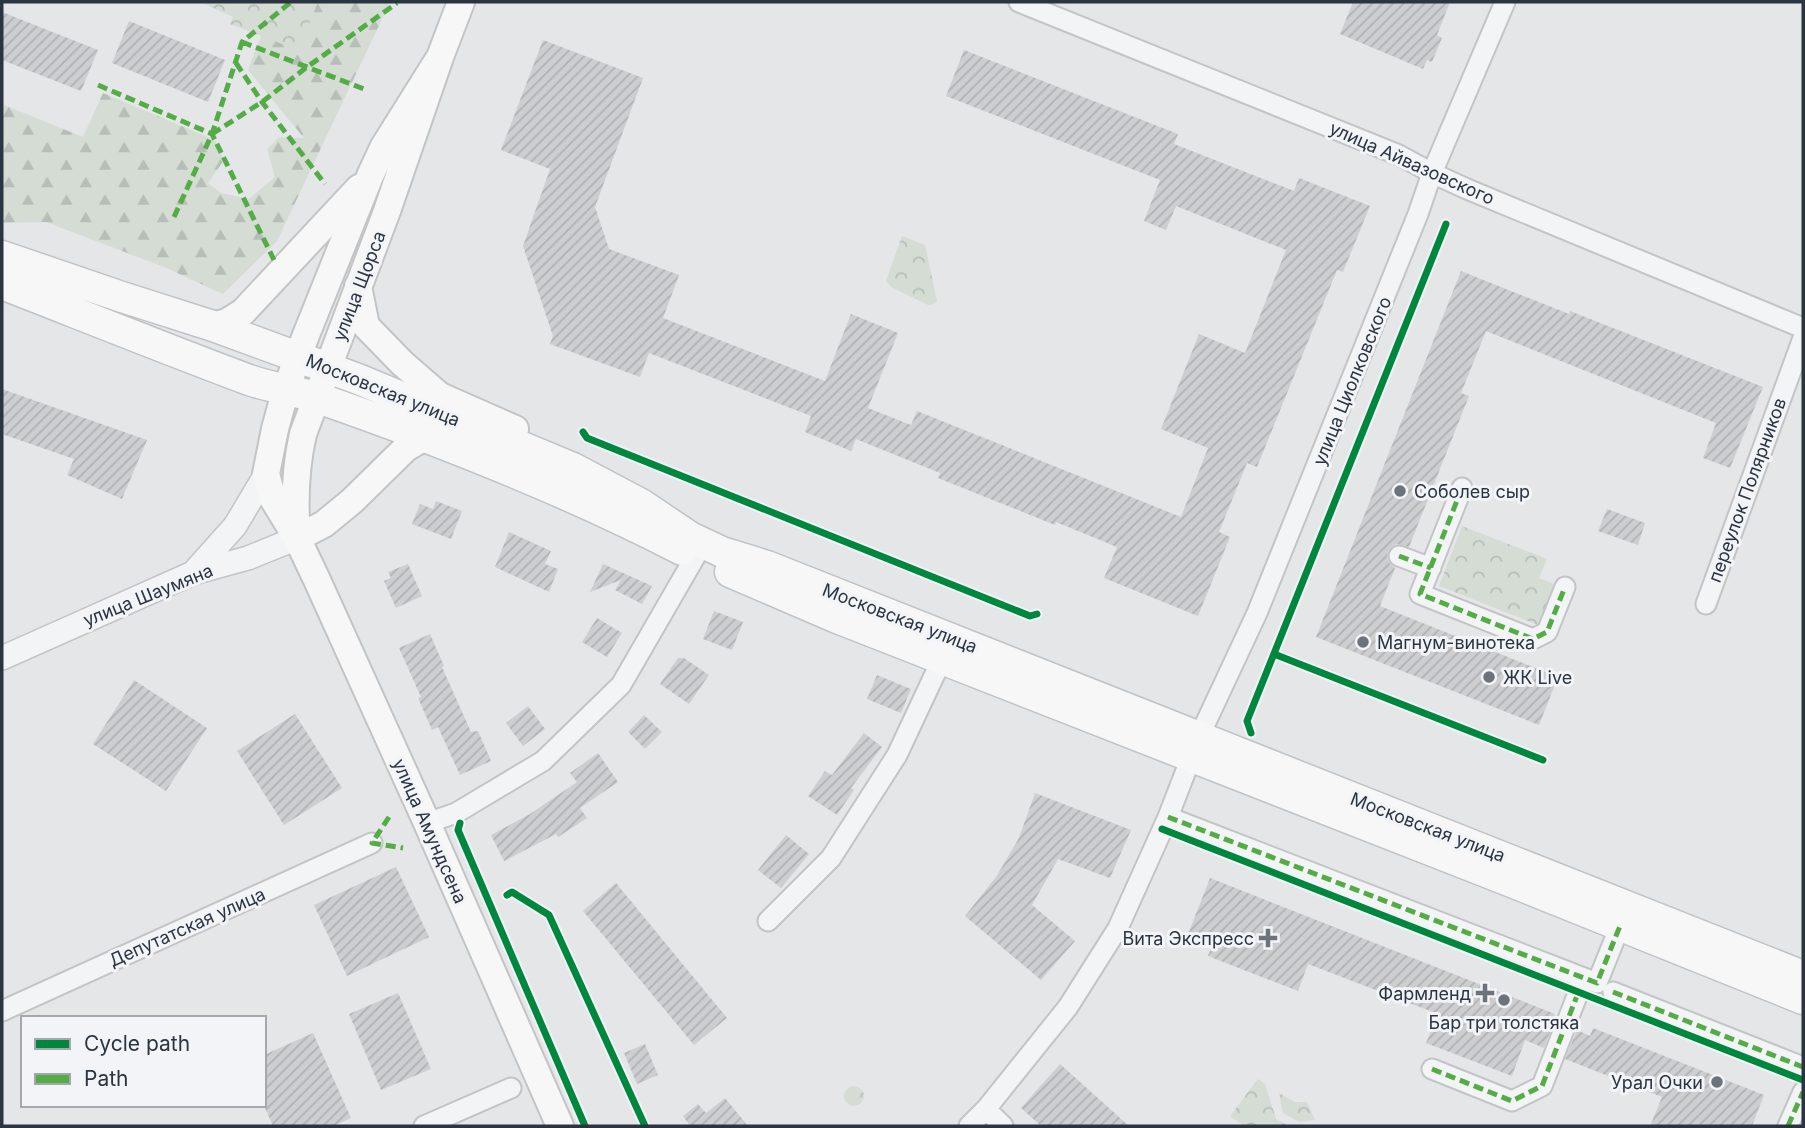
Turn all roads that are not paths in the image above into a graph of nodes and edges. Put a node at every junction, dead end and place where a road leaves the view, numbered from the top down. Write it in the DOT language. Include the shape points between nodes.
graph roads {
  1 [pos="461,2"];
  2 [pos="1019,2"];
  3 [pos="1505,2"];
  4 [pos="440,57"];
  5 [pos="1432,173"];
  6 [pos="370,176"];
  7 [pos="2,256"];
  8 [pos="2,284"];
  9 [pos="358,286"];
  10 [pos="213,326"];
  11 [pos="1803,328"];
  12 [pos="1803,338"];
  13 [pos="297,356"];
  14 [pos="328,368"];
  15 [pos="286,389"];
  16 [pos="317,397"];
  17 [pos="425,437"];
  18 [pos="573,468"];
  19 [pos="266,474"];
  20 [pos="1462,488"];
  21 [pos="297,538"];
  22 [pos="1399,556"];
  23 [pos="695,557"];
  24 [pos="1431,568"];
  25 [pos="193,573"];
  26 [pos="1565,587"];
  27 [pos="1706,604"];
  28 [pos="2,658"];
  29 [pos="942,659"];
  30 [pos="1195,747"];
  31 [pos="1168,817"];
  32 [pos="427,822"];
  33 [pos="372,843"];
  34 [pos="768,921"];
  35 [pos="1620,926"];
  36 [pos="1803,976"];
  37 [pos="1584,978"];
  38 [pos="1613,992"];
  39 [pos="1803,999"];
  40 [pos="2,1011"];
  41 [pos="1803,1067"];
  42 [pos="1432,1069"];
  43 [pos="511,1088"];
  44 [pos="1803,1092"];
  45 [pos="986,1109"];
  46 [pos="424,1126"];
  47 [pos="560,1126"];
  48 [pos="968,1126"];
  49 [pos="1003,1126"];
  50 [pos="1788,1126"];
  1 -- 4 [label="main road, улица Щорса"];
  2 -- 5 [label="street, улица Айвазовского" via="1399,155"];
  3 -- 5 [label="street, улица Циолковского"];
  4 -- 6 [label="main road, улица Щорса"];
  4 -- 9 [label="main road, улица Щорса"];
  5 -- 11 [label="street, улица Айвазовского"];
  5 -- 30 [label="street, улица Циолковского" via="1258,613"];
  6 -- 10 [label="main road" via="243,312"];
  6 -- 13 [label="main road, улица Щорса"];
  7 -- 10 [label="main road, Московская улица"];
  8 -- 15 [label="main road, Московская улица" via="253,381"];
  9 -- 14 [label="main road, улица Щорса"];
  9 -- 18 [label="main road" via="366,326 440,396 550,444"];
  10 -- 13 [label="main road, Московская улица"];
  12 -- 27 [label="street, переулок Полярников"];
  13 -- 14 [label="main road, Московская улица"];
  13 -- 15 [label="main road, улица Щорса"];
  14 -- 16 [label="main road, улица Щорса"];
  14 -- 18 [label="main road, Московская улица"];
  15 -- 16 [label="main road, Московская улица"];
  15 -- 19 [label="main road, улица Щорса"];
  16 -- 17 [label="main road, Московская улица"];
  16 -- 21 [label="main road, улица Щорса" via="298,459"];
  17 -- 21 [label="main road" via="406,448 324,524"];
  17 -- 23 [label="main road, Московская улица" via="584,503"];
  18 -- 30 [label="main road, Московская улица" via="722,552 767,566"];
  19 -- 21 [label="main road" via="273,499"];
  19 -- 25 [label="street" via="235,526"];
  20 -- 24 [label="street"];
  21 -- 25 [label="street, улица Шаумяна"];
  21 -- 32 [label="main road, улица Амундсена"];
  22 -- 24 [label="street"];
  23 -- 29 [label="main road, Московская улица"];
  23 -- 32 [label="street" via="621,685 543,761 456,813"];
  24 -- 26 [label="street" via="1420,594 1532,639 1547,632"];
  25 -- 28 [label="street, улица Шаумяна"];
  29 -- 30 [label="main road, Московская улица"];
  29 -- 34 [label="street" via="897,755 831,858"];
  30 -- 31 [label="street, улица Циолковского"];
  30 -- 35 [label="main road, Московская улица"];
  30 -- 36 [label="main road, Московская улица"];
  31 -- 37 [label="street"];
  31 -- 45 [label="street, улица Циолковского" via="1118,928 1068,1007"];
  32 -- 47 [label="main road, улица Амундсена"];
  33 -- 40 [label="street, Депутатская улица"];
  35 -- 37 [label="street" via="1597,984"];
  35 -- 39 [label="main road, Московская улица"];
  37 -- 42 [label="street" via="1542,1086 1511,1101"];
  38 -- 41 [label="street"];
  43 -- 46 [label="street"];
  44 -- 50 [label="street"];
  45 -- 48 [label="street, улица Циолковского"];
  45 -- 49 [label="street"];
}
